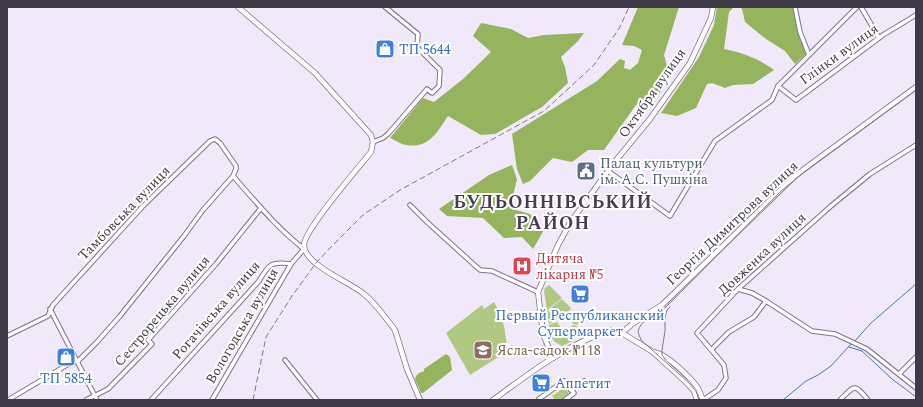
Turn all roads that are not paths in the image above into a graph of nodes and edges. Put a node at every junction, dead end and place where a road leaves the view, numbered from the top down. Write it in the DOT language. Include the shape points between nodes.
graph roads {
  1 [pos="238,7"];
  2 [pos="385,7"];
  3 [pos="713,7"];
  4 [pos="795,7"];
  5 [pos="857,7"];
  6 [pos="861,7"];
  7 [pos="916,15"];
  8 [pos="879,38"];
  9 [pos="809,55"];
  10 [pos="778,86"];
  11 [pos="916,87"];
  12 [pos="373,142"];
  13 [pos="916,145"];
  14 [pos="608,171"];
  15 [pos="234,176"];
  16 [pos="410,205"];
  17 [pos="262,208"];
  18 [pos="304,249"];
  19 [pos="291,264"];
  20 [pos="738,289"];
  21 [pos="538,292"];
  22 [pos="766,301"];
  23 [pos="50,309"];
  24 [pos="622,333"];
  25 [pos="7,336"];
  26 [pos="712,349"];
  27 [pos="653,352"];
  28 [pos="916,357"];
  29 [pos="553,358"];
  30 [pos="285,360"];
  31 [pos="78,361"];
  32 [pos="899,374"];
  33 [pos="584,381"];
  34 [pos="916,388"];
  35 [pos="571,390"];
  36 [pos="95,395"];
  37 [pos="539,398"];
  38 [pos="8,400"];
  39 [pos="86,400"];
  40 [pos="97,400"];
  41 [pos="151,400"];
  42 [pos="212,400"];
  43 [pos="317,400"];
  44 [pos="420,400"];
  45 [pos="493,400"];
  46 [pos="565,400"];
  47 [pos="697,400"];
  48 [pos="703,400"];
  49 [pos="840,400"];
  50 [pos="868,400"];
  1 -- 12 [label="street" via="315,73 372,135"];
  2 -- 12 [label="street" via="418,34 417,47 440,70 439,86 432,93 427,89 388,134"];
  3 -- 14 [label="street, Октября вулиця" via="711,18 690,63 650,119"];
  4 -- 9 [label="street" via="800,32"];
  5 -- 9 [label="street"];
  6 -- 8 [label="street"];
  7 -- 8 [label="street, Глінки вулиця"];
  8 -- 10 [label="street, Глінки вулиця" via="796,100"];
  9 -- 10 [label="street"];
  10 -- 14 [label="street" via="772,100 715,141 670,216"];
  11 -- 24 [label="street, Георгія Димитрова вулиця" via="796,175 662,305"];
  12 -- 18 [label="street" via="371,152 314,224 305,239"];
  13 -- 20 [label="street, Довженка вулиця" via="864,179"];
  14 -- 21 [label="street, Октября вулиця" via="570,223"];
  15 -- 17 [label="street"];
  15 -- 23 [label="street, Тамбовська вулиця" via="236,166 217,140 210,141 143,206"];
  15 -- 31 [label="street" via="203,210 120,316"];
  16 -- 21 [label="street" via="480,270 492,272"];
  17 -- 18 [label="street"];
  17 -- 36 [label="street, Сестрорецька вулиця" via="148,340 152,344 108,389"];
  18 -- 19 [label="street"];
  18 -- 44 [label="street" via="322,268 373,302 396,330 407,369"];
  19 -- 41 [label="street, Рогачівська вулиця" via="280,262 269,266 259,281"];
  19 -- 42 [label="street, Вологодська вулиця"];
  20 -- 22 [label="street"];
  20 -- 26 [label="street, Довженка вулиця" via="697,333"];
  21 -- 29 [label="street" via="543,334"];
  22 -- 26 [label="street" via="754,317 729,332"];
  22 -- 32 [label="street" via="812,331 835,334 867,349"];
  23 -- 25 [label="street, Тамбовська вулиця" via="48,316"];
  23 -- 31 [label="street"];
  24 -- 27 [label="street"];
  24 -- 29 [label="street" via="612,330 605,332"];
  26 -- 48 [label="street, Довженка вулиця" via="724,365 726,378 718,390"];
  27 -- 47 [label="street" via="688,384"];
  27 -- 48 [label="street" via="663,355 692,381"];
  28 -- 32 [label="street"];
  29 -- 45 [label="street"];
  30 -- 43 [label="street"];
  31 -- 36 [label="street"];
  31 -- 38 [label="street" via="72,362"];
  32 -- 34 [label="street"];
  33 -- 35 [label="street"];
  35 -- 37 [label="street" via="564,381"];
  35 -- 46 [label="street" via="574,393"];
  36 -- 39 [label="street, Сестрорецька вулиця"];
  36 -- 40 [label="street"];
  49 -- 50 [label="street" via="852,388 859,389"];
}
